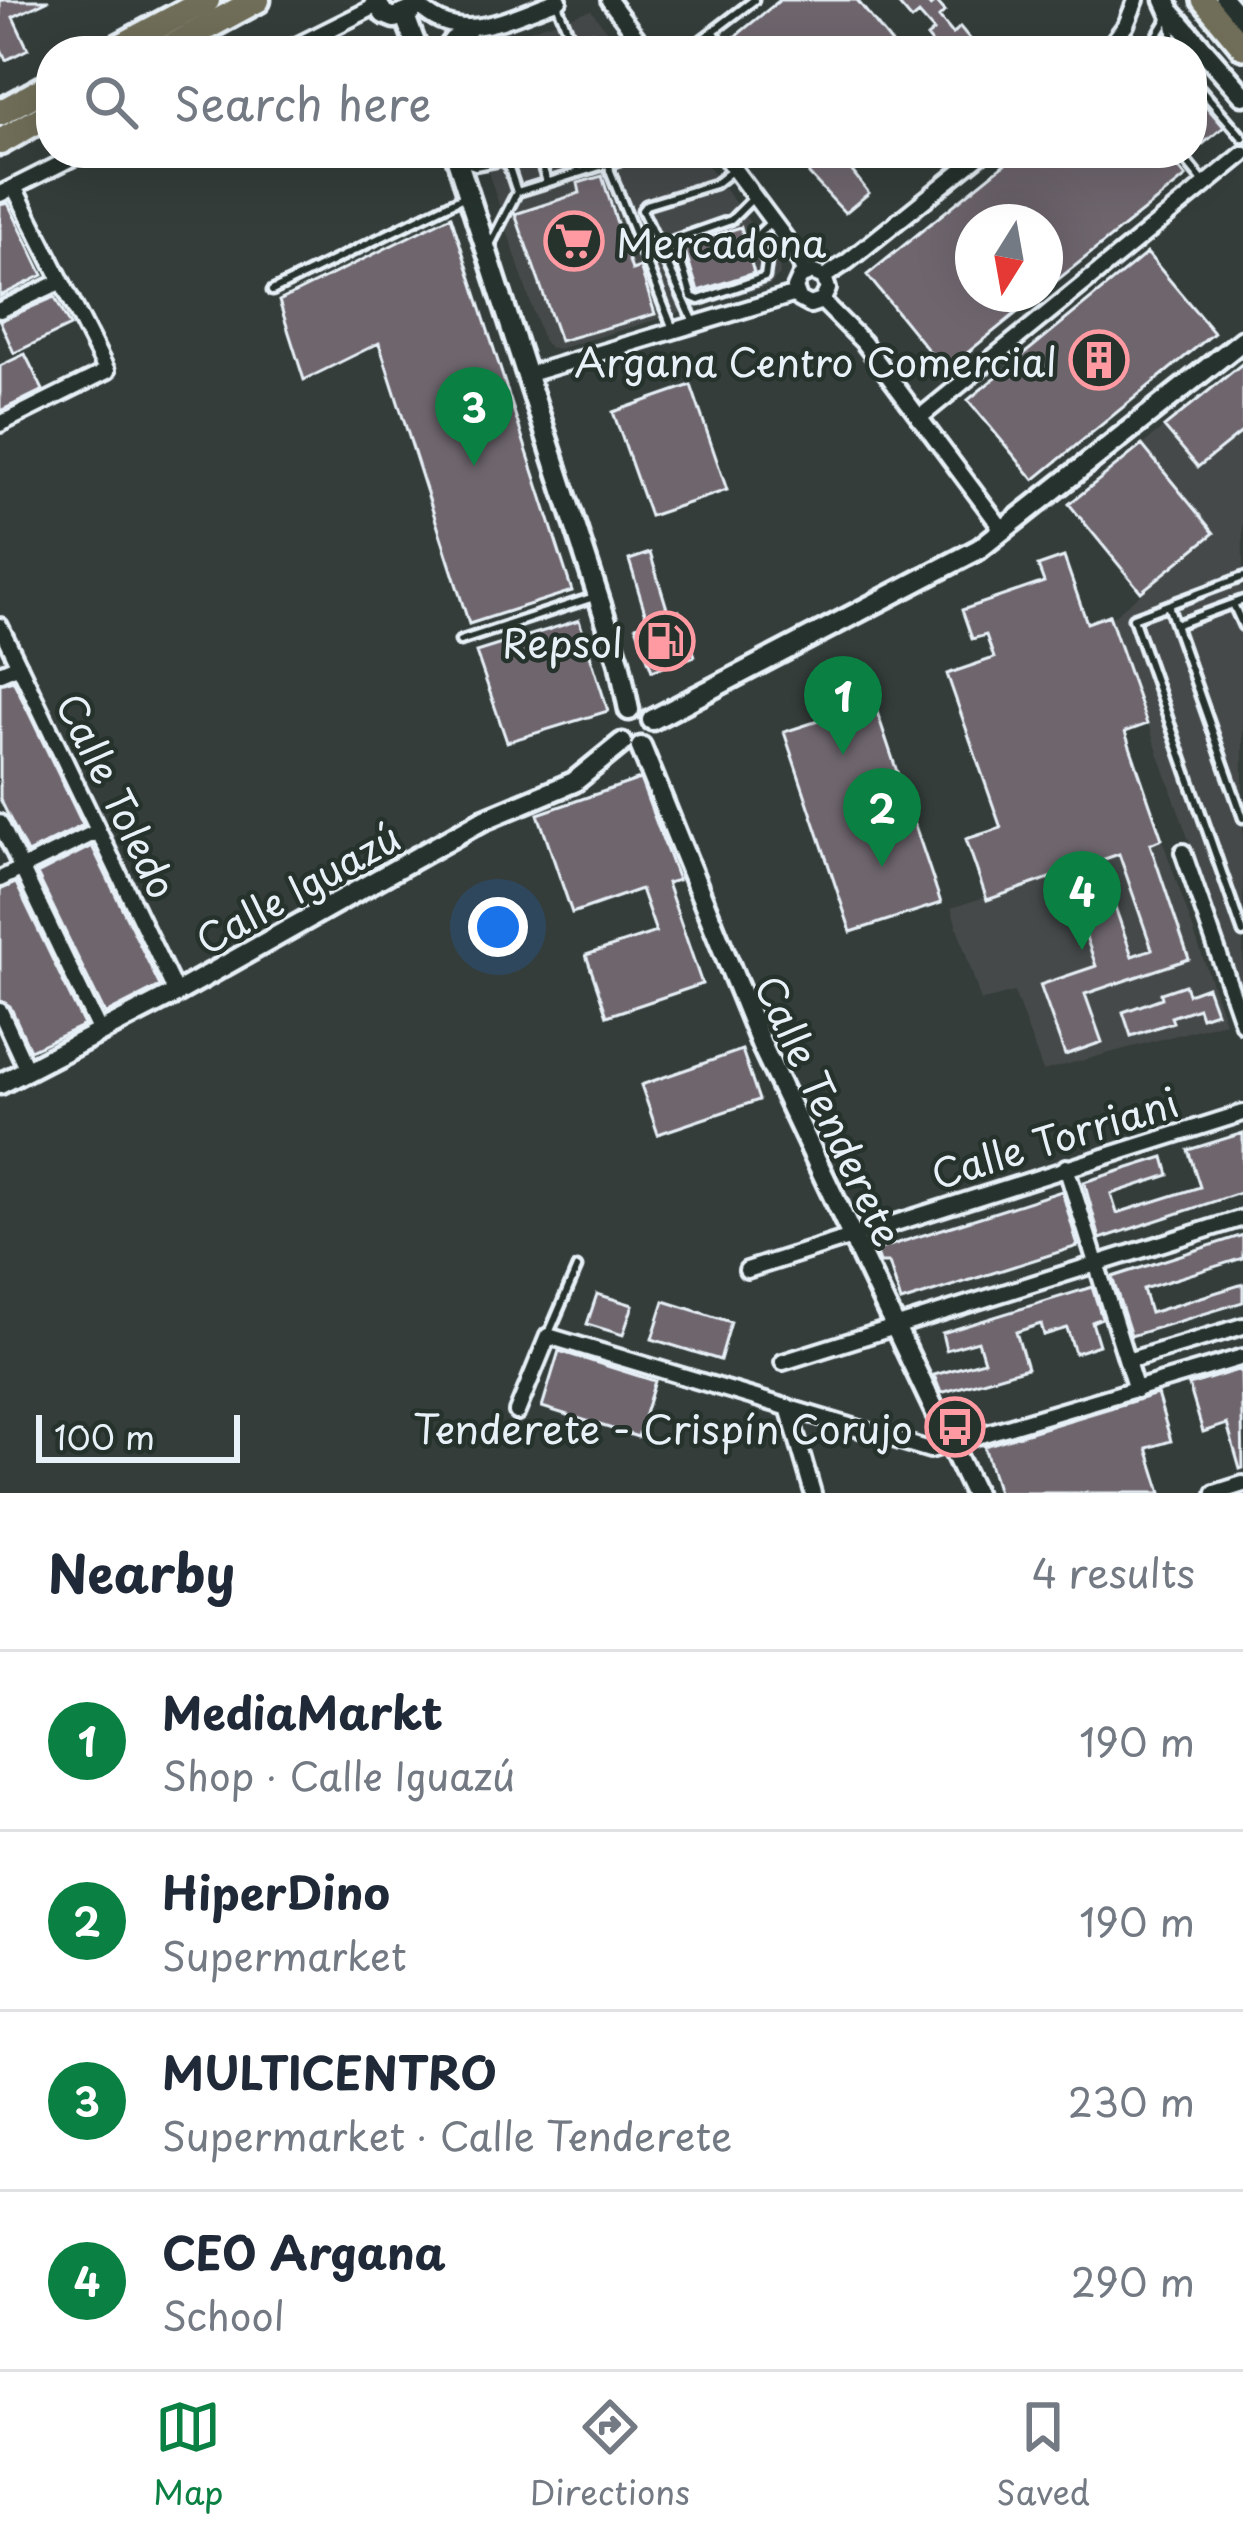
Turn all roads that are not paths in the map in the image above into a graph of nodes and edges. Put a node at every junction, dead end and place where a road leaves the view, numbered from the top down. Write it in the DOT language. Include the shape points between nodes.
graph roads {
  1 [pos="207,0"];
  2 [pos="256,0"];
  3 [pos="557,0"];
  4 [pos="754,0"];
  5 [pos="1136,0"];
  6 [pos="1200,0"];
  7 [pos="1214,0"];
  8 [pos="1224,0"];
  9 [pos="616,2"];
  10 [pos="375,3"];
  11 [pos="413,7"];
  12 [pos="1168,7"];
  13 [pos="1242,24"];
  14 [pos="474,28"];
  15 [pos="713,31"];
  16 [pos="140,36"];
  17 [pos="190,36"];
  18 [pos="314,36"];
  19 [pos="458,36"];
  20 [pos="570,36"];
  21 [pos="638,36"];
  22 [pos="706,36"];
  23 [pos="716,36"];
  24 [pos="1118,36"];
  25 [pos="1155,36"];
  26 [pos="1193,36"];
  27 [pos="1243,48"];
  28 [pos="1207,53"];
  29 [pos="1243,61"];
  30 [pos="36,93"];
  31 [pos="1243,95"];
  32 [pos="1207,96"];
  33 [pos="0,113"];
  34 [pos="36,122"];
  35 [pos="1243,138"];
  36 [pos="0,142"];
  37 [pos="1243,154"];
  38 [pos="52,168"];
  39 [pos="460,168"];
  40 [pos="509,168"];
  41 [pos="543,168"];
  42 [pos="577,168"];
  43 [pos="587,168"];
  44 [pos="610,168"];
  45 [pos="964,168"];
  46 [pos="1192,168"];
  47 [pos="734,169"];
  48 [pos="578,172"];
  49 [pos="547,182"];
  50 [pos="1205,184"];
  51 [pos="7,190"];
  52 [pos="517,192"];
  53 [pos="468,194"];
  54 [pos="755,197"];
  55 [pos="772,220"];
  56 [pos="674,239"];
  57 [pos="659,245"];
  58 [pos="488,253"];
  59 [pos="805,273"];
  60 [pos="824,278"];
  61 [pos="60,282"];
  62 [pos="272,291"];
  63 [pos="796,294"];
  64 [pos="822,301"];
  65 [pos="0,310"];
  66 [pos="695,326"];
  67 [pos="674,332"];
  68 [pos="1243,340"];
  69 [pos="529,374"];
  70 [pos="919,418"];
  71 [pos="0,424"];
  72 [pos="1003,530"];
  73 [pos="1243,577"];
  74 [pos="598,596"];
  75 [pos="1243,600"];
  76 [pos="1233,604"];
  77 [pos="1168,605"];
  78 [pos="1175,625"];
  79 [pos="0,626"];
  80 [pos="1243,626"];
  81 [pos="460,641"];
  82 [pos="19,665"];
  83 [pos="0,674"];
  84 [pos="628,710"];
  85 [pos="652,720"];
  86 [pos="632,745"];
  87 [pos="1243,818"];
  88 [pos="0,823"];
  89 [pos="98,831"];
  90 [pos="1183,852"];
  91 [pos="21,868"];
  92 [pos="0,879"];
  93 [pos="1243,933"];
  94 [pos="176,993"];
  95 [pos="0,1011"];
  96 [pos="1243,1024"];
  97 [pos="100,1032"];
  98 [pos="27,1070"];
  99 [pos="0,1084"];
  100 [pos="1243,1113"];
  101 [pos="1066,1167"];
  102 [pos="1243,1218"];
  103 [pos="850,1236"];
  104 [pos="1096,1264"];
  105 [pos="577,1268"];
  106 [pos="748,1270"];
  107 [pos="1243,1326"];
  108 [pos="895,1328"];
  109 [pos="548,1336"];
  110 [pos="1243,1357"];
  111 [pos="1127,1361"];
  112 [pos="783,1362"];
  113 [pos="1136,1390"];
  114 [pos="788,1407"];
  115 [pos="517,1412"];
  116 [pos="950,1447"];
  117 [pos="1243,1484"];
  118 [pos="813,1493"];
  119 [pos="974,1493"];
  120 [pos="1215,1493"];
  1 -- 16 [label="highway"];
  2 -- 17 [label="highway"];
  3 -- 14 [label="street"];
  3 -- 20 [label="lane"];
  4 -- 15 [label="lane"];
  5 -- 24 [label="street"];
  6 -- 27 [label="main road"];
  6 -- 29 [label="street"];
  7 -- 13 [label="main road"];
  8 -- 13 [label="street"];
  9 -- 21 [label="street"];
  10 -- 11 [label="street" via="394,18"];
  10 -- 18 [label="street"];
  11 -- 14 [label="street" via="441,24"];
  12 -- 25 [label="lane"];
  12 -- 26 [label="street"];
  14 -- 19 [label="street"];
  15 -- 22 [label="lane"];
  15 -- 23 [label="lane"];
  28 -- 31 [label="street"];
  30 -- 33 [label="highway"];
  32 -- 35 [label="lane"];
  34 -- 36 [label="highway"];
  37 -- 50 [label="street"];
  38 -- 51 [label="street"];
  39 -- 53 [label="street"];
  40 -- 52 [label="lane"];
  41 -- 49 [label="lane"];
  42 -- 48 [label="lane"];
  43 -- 48 [label="lane"];
  44 -- 67 [label="lane"];
  45 -- 60 [label="street"];
  46 -- 50 [label="lane"];
  47 -- 54 [label="street"];
  47 -- 57 [label="lane" via="715,184 644,207"];
  48 -- 49 [label="lane"];
  49 -- 52 [label="lane"];
  50 -- 70 [label="street"];
  51 -- 61 [label="street"];
  52 -- 58 [label="lane"];
  53 -- 58 [label="street"];
  53 -- 62 [label="lane"];
  54 -- 55 [label="street"];
  54 -- 56 [label="lane" via="731,220"];
  55 -- 56 [label="lane" via="754,238 765,277 699,299"];
  55 -- 59 [label="street"];
  56 -- 57 [label="lane"];
  57 -- 66 [label="lane"];
  58 -- 69 [label="street"];
  59 -- 60 [label="street"];
  59 -- 63 [label="street"];
  60 -- 64 [label="street"];
  61 -- 65 [label="street"];
  61 -- 71 [label="street" via="107,371"];
  63 -- 64 [label="street" via="810,305"];
  63 -- 66 [label="street"];
  64 -- 70 [label="street"];
  66 -- 67 [label="street"];
  67 -- 69 [label="street"];
  68 -- 72 [label="street"];
  69 -- 74 [label="street"];
  70 -- 72 [label="street"];
  72 -- 85 [label="street" via="933,577"];
  73 -- 77 [label="lane"];
  74 -- 81 [label="lane"];
  74 -- 84 [label="street"];
  75 -- 76 [label="lane"];
  76 -- 78 [label="lane"];
  76 -- 80 [label="lane"];
  77 -- 78 [label="lane"];
  77 -- 93 [label="lane" via="1133,618"];
  78 -- 87 [label="lane"];
  79 -- 82 [label="street, Calle Toledo"];
  82 -- 83 [label="street"];
  82 -- 89 [label="street, Calle Toledo"];
  84 -- 85 [label="street"];
  84 -- 86 [label="street" via="615,728"];
  85 -- 86 [label="street" via="653,736"];
  86 -- 94 [label="street, Calle Iguazú"];
  86 -- 103 [label="street, Calle Tenderete"];
  88 -- 91 [label="street"];
  89 -- 91 [label="street"];
  89 -- 94 [label="street, Calle Toledo"];
  90 -- 96 [label="street"];
  91 -- 92 [label="street"];
  91 -- 97 [label="street"];
  94 -- 97 [label="street, Calle Iguazú"];
  95 -- 98 [label="street"];
  97 -- 98 [label="street, Calle Iguazú"];
  98 -- 99 [label="street, Calle Iguazú"];
  100 -- 101 [label="street, Calle Torriani"];
  101 -- 103 [label="street, Calle Torriani"];
  101 -- 104 [label="street"];
  102 -- 104 [label="street"];
  103 -- 106 [label="street, Calle Torriani"];
  103 -- 108 [label="street, Calle Tenderete"];
  104 -- 108 [label="street"];
  104 -- 111 [label="street"];
  105 -- 109 [label="lane"];
  107 -- 111 [label="street"];
  108 -- 112 [label="street"];
  108 -- 116 [label="street, Calle Tenderete"];
  109 -- 114 [label="street"];
  109 -- 115 [label="street"];
  110 -- 113 [label="street"];
  111 -- 113 [label="street"];
  113 -- 116 [label="street"];
  114 -- 116 [label="street" via="930,1450"];
  114 -- 118 [label="street"];
  116 -- 119 [label="street, Calle Tenderete"];
  117 -- 120 [label="street"];
}
